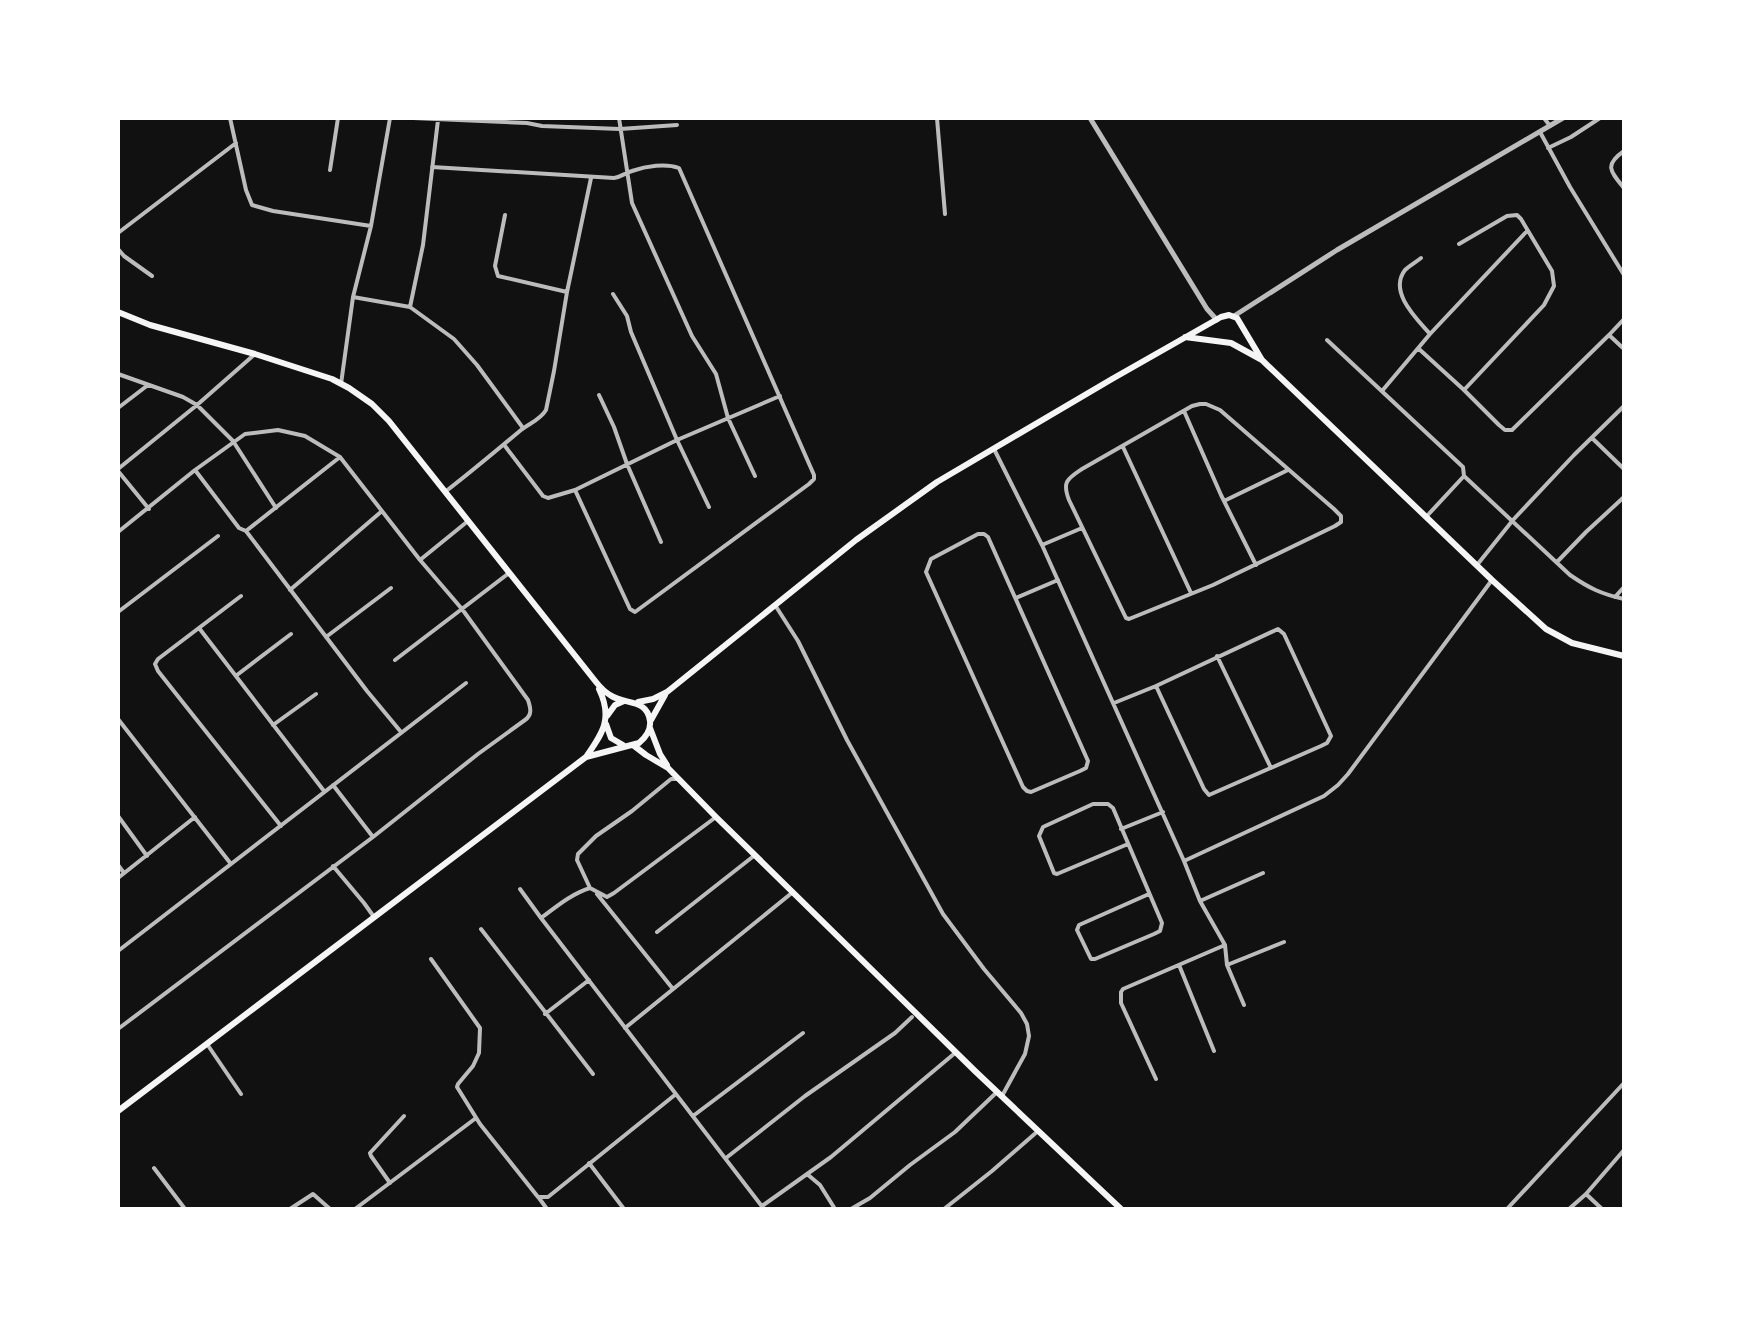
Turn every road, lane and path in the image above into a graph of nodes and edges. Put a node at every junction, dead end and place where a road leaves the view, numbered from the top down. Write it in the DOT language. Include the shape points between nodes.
graph roads {
  1 [pos="230,118"];
  2 [pos="338,118"];
  3 [pos="390,118"];
  4 [pos="413,118"];
  5 [pos="619,118"];
  6 [pos="937,118"];
  7 [pos="1090,118"];
  8 [pos="1544,118"];
  9 [pos="1563,118"];
  10 [pos="1600,118"];
  11 [pos="438,120"];
  12 [pos="527,120"];
  13 [pos="677,125"];
  14 [pos="1550,126"];
  15 [pos="620,129"];
  16 [pos="1540,131"];
  17 [pos="236,143"];
  18 [pos="1548,148"];
  19 [pos="1624,151"];
  20 [pos="432,167"];
  21 [pos="330,170"];
  22 [pos="628,172"];
  23 [pos="591,178"];
  24 [pos="1624,188"];
  25 [pos="945,214"];
  26 [pos="505,215"];
  27 [pos="371,226"];
  28 [pos="1527,231"];
  29 [pos="118,233"];
  30 [pos="1459,244"];
  31 [pos="118,249"];
  32 [pos="1421,258"];
  33 [pos="1624,275"];
  34 [pos="152,276"];
  35 [pos="567,292"];
  36 [pos="613,294"];
  37 [pos="353,297"];
  38 [pos="410,307"];
  39 [pos="118,312"];
  40 [pos="1234,316"];
  41 [pos="1624,319"];
  42 [pos="1217,321"];
  43 [pos="1242,329"];
  44 [pos="1430,334"];
  45 [pos="1609,335"];
  46 [pos="1185,337"];
  47 [pos="1220,340"];
  48 [pos="1327,340"];
  49 [pos="1231,343"];
  50 [pos="1419,349"];
  51 [pos="1624,349"];
  52 [pos="255,354"];
  53 [pos="1262,360"];
  54 [pos="118,374"];
  55 [pos="148,384"];
  56 [pos="341,384"];
  57 [pos="1464,390"];
  58 [pos="1382,391"];
  59 [pos="599,395"];
  60 [pos="780,396"];
  61 [pos="197,405"];
  62 [pos="1624,406"];
  63 [pos="118,408"];
  64 [pos="1184,411"];
  65 [pos="728,418"];
  66 [pos="523,428"];
  67 [pos="1592,438"];
  68 [pos="677,440"];
  69 [pos="233,441"];
  70 [pos="505,446"];
  71 [pos="1123,446"];
  72 [pos="994,449"];
  73 [pos="340,457"];
  74 [pos="627,464"];
  75 [pos="1624,469"];
  76 [pos="118,470"];
  77 [pos="195,470"];
  78 [pos="1288,470"];
  79 [pos="755,476"];
  80 [pos="1464,476"];
  81 [pos="575,490"];
  82 [pos="445,492"];
  83 [pos="1624,497"];
  84 [pos="1224,501"];
  85 [pos="709,507"];
  86 [pos="276,508"];
  87 [pos="149,509"];
  88 [pos="382,511"];
  89 [pos="1426,517"];
  90 [pos="1513,520"];
  91 [pos="468,521"];
  92 [pos="1082,528"];
  93 [pos="246,531"];
  94 [pos="118,532"];
  95 [pos="218,536"];
  96 [pos="661,542"];
  97 [pos="1042,545"];
  98 [pos="420,560"];
  99 [pos="1557,562"];
  100 [pos="1256,565"];
  101 [pos="1477,565"];
  102 [pos="509,573"];
  103 [pos="1058,580"];
  104 [pos="1492,580"];
  105 [pos="1624,587"];
  106 [pos="391,588"];
  107 [pos="290,590"];
  108 [pos="1191,593"];
  109 [pos="241,596"];
  110 [pos="1615,597"];
  111 [pos="1016,598"];
  112 [pos="1624,599"];
  113 [pos="775,605"];
  114 [pos="462,609"];
  115 [pos="118,612"];
  116 [pos="199,628"];
  117 [pos="291,634"];
  118 [pos="326,637"];
  119 [pos="1217,656"];
  120 [pos="1624,656"];
  121 [pos="395,660"];
  122 [pos="237,675"];
  123 [pos="596,682"];
  124 [pos="466,683"];
  125 [pos="1156,686"];
  126 [pos="667,692"];
  127 [pos="316,694"];
  128 [pos="631,701"];
  129 [pos="1114,703"];
  130 [pos="118,719"];
  131 [pos="606,720"];
  132 [pos="273,725"];
  133 [pos="650,725"];
  134 [pos="401,732"];
  135 [pos="630,745"];
  136 [pos="586,757"];
  137 [pos="668,768"];
  138 [pos="1271,768"];
  139 [pos="679,779"];
  140 [pos="333,785"];
  141 [pos="324,792"];
  142 [pos="1163,812"];
  143 [pos="118,816"];
  144 [pos="195,817"];
  145 [pos="716,817"];
  146 [pos="281,826"];
  147 [pos="1121,829"];
  148 [pos="373,837"];
  149 [pos="1128,844"];
  150 [pos="755,855"];
  151 [pos="147,856"];
  152 [pos="1184,861"];
  153 [pos="231,864"];
  154 [pos="118,865"];
  155 [pos="333,866"];
  156 [pos="124,873"];
  157 [pos="1263,873"];
  158 [pos="118,878"];
  159 [pos="590,888"];
  160 [pos="520,889"];
  161 [pos="793,892"];
  162 [pos="596,893"];
  163 [pos="1149,894"];
  164 [pos="1200,901"];
  165 [pos="374,917"];
  166 [pos="541,918"];
  167 [pos="481,929"];
  168 [pos="657,932"];
  169 [pos="1284,942"];
  170 [pos="1225,945"];
  171 [pos="118,951"];
  172 [pos="431,959"];
  173 [pos="1179,965"];
  174 [pos="1227,965"];
  175 [pos="589,980"];
  176 [pos="673,989"];
  177 [pos="1244,1005"];
  178 [pos="545,1014"];
  179 [pos="912,1017"];
  180 [pos="625,1028"];
  181 [pos="118,1029"];
  182 [pos="803,1033"];
  183 [pos="207,1044"];
  184 [pos="956,1051"];
  185 [pos="1214,1051"];
  186 [pos="593,1074"];
  187 [pos="1156,1079"];
  188 [pos="1624,1083"];
  189 [pos="241,1094"];
  190 [pos="676,1094"];
  191 [pos="1000,1094"];
  192 [pos="118,1111"];
  193 [pos="404,1116"];
  194 [pos="693,1116"];
  195 [pos="476,1118"];
  196 [pos="1038,1131"];
  197 [pos="1624,1150"];
  198 [pos="726,1158"];
  199 [pos="1617,1158"];
  200 [pos="589,1163"];
  201 [pos="1624,1165"];
  202 [pos="154,1168"];
  203 [pos="807,1174"];
  204 [pos="390,1183"];
  205 [pos="1586,1194"];
  206 [pos="538,1197"];
  207 [pos="763,1208"];
  208 [pos="185,1209"];
  209 [pos="290,1209"];
  210 [pos="330,1209"];
  211 [pos="355,1209"];
  212 [pos="547,1209"];
  213 [pos="624,1209"];
  214 [pos="835,1209"];
  215 [pos="851,1209"];
  216 [pos="944,1209"];
  217 [pos="1121,1209"];
  218 [pos="1507,1209"];
  219 [pos="1569,1209"];
  220 [pos="1602,1209"];
  1 -- 17 [label="street"];
  2 -- 21 [label="street"];
  3 -- 27 [label="street"];
  4 -- 11 [label="street"];
  5 -- 15 [label="street"];
  6 -- 25 [label="street"];
  7 -- 42 [label="street"];
  8 -- 14 [label="street"];
  9 -- 14 [label="street"];
  10 -- 18 [label="street"];
  11 -- 12 [label="street"];
  11 -- 20 [label="street"];
  12 -- 15 [label="street" via="542,126"];
  13 -- 15 [label="street"];
  14 -- 16 [label="street"];
  15 -- 22 [label="street"];
  16 -- 18 [label="street"];
  16 -- 40 [label="street"];
  17 -- 27 [label="street" via="252,205"];
  17 -- 29 [label="street"];
  18 -- 33 [label="street"];
  19 -- 24 [label="street" via="1610,168"];
  20 -- 23 [label="street"];
  20 -- 38 [label="street"];
  22 -- 23 [label="street"];
  22 -- 60 [label="street" via="679,168"];
  22 -- 65 [label="street" via="632,203 692,336 716,374"];
  23 -- 35 [label="street"];
  26 -- 35 [label="street" via="495,266 498,276"];
  27 -- 37 [label="street"];
  28 -- 30 [label="street" via="1512,215"];
  28 -- 44 [label="street"];
  28 -- 57 [label="street" via="1552,271 1554,286 1535,316"];
  31 -- 34 [label="street"];
  32 -- 44 [label="street" via="1405,271 1400,289"];
  35 -- 66 [label="street" via="546,410"];
  36 -- 68 [label="street"];
  37 -- 38 [label="street"];
  37 -- 56 [label="street"];
  38 -- 66 [label="street" via="463,348"];
  39 -- 52 [label="main road"];
  40 -- 42 [label="main road"];
  40 -- 43 [label="main road"];
  41 -- 45 [label="street"];
  42 -- 46 [label="main road"];
  42 -- 47 [label="main road"];
  43 -- 49 [label="main road"];
  43 -- 53 [label="main road"];
  44 -- 50 [label="street"];
  45 -- 51 [label="street"];
  45 -- 57 [label="street" via="1512,430 1505,430"];
  46 -- 47 [label="main road"];
  46 -- 72 [label="main road"];
  47 -- 49 [label="main road"];
  48 -- 58 [label="street"];
  49 -- 53 [label="main road"];
  50 -- 57 [label="street"];
  50 -- 58 [label="street"];
  52 -- 56 [label="main road"];
  52 -- 61 [label="street"];
  53 -- 89 [label="main road"];
  54 -- 55 [label="street"];
  55 -- 61 [label="street"];
  55 -- 63 [label="street"];
  56 -- 82 [label="main road" via="389,421"];
  58 -- 80 [label="street" via="1463,467"];
  59 -- 74 [label="street"];
  60 -- 65 [label="street"];
  60 -- 81 [label="street" via="814,479 635,612"];
  61 -- 69 [label="street"];
  61 -- 76 [label="street"];
  62 -- 67 [label="street"];
  64 -- 71 [label="street"];
  64 -- 78 [label="street" via="1200,404 1220,410"];
  64 -- 84 [label="street"];
  65 -- 68 [label="street"];
  65 -- 79 [label="street"];
  66 -- 70 [label="street"];
  67 -- 75 [label="street"];
  67 -- 90 [label="street"];
  68 -- 74 [label="street"];
  68 -- 85 [label="street"];
  69 -- 73 [label="street" via="278,430 305,436"];
  69 -- 77 [label="street"];
  69 -- 86 [label="street"];
  70 -- 81 [label="street" via="543,496"];
  70 -- 82 [label="street"];
  71 -- 92 [label="street" via="1066,482"];
  71 -- 108 [label="street"];
  72 -- 97 [label="street"];
  72 -- 113 [label="main road" via="888,516"];
  73 -- 86 [label="street"];
  73 -- 88 [label="street"];
  74 -- 81 [label="street"];
  74 -- 96 [label="street"];
  76 -- 87 [label="street"];
  77 -- 87 [label="street"];
  77 -- 93 [label="street"];
  78 -- 84 [label="street"];
  78 -- 100 [label="street" via="1334,509 1341,522"];
  80 -- 89 [label="street"];
  80 -- 90 [label="street"];
  82 -- 91 [label="main road"];
  83 -- 99 [label="street"];
  84 -- 100 [label="street"];
  86 -- 93 [label="street"];
  87 -- 94 [label="street"];
  88 -- 98 [label="street"];
  88 -- 107 [label="street"];
  89 -- 101 [label="main road"];
  90 -- 99 [label="street"];
  90 -- 101 [label="street"];
  91 -- 98 [label="street"];
  91 -- 102 [label="main road"];
  92 -- 97 [label="street"];
  92 -- 108 [label="street" via="1126,618"];
  93 -- 107 [label="street"];
  95 -- 115 [label="street"];
  97 -- 103 [label="street"];
  98 -- 114 [label="street"];
  99 -- 110 [label="street" via="1588,588"];
  100 -- 108 [label="street"];
  101 -- 104 [label="main road"];
  102 -- 114 [label="street"];
  102 -- 123 [label="main road"];
  103 -- 111 [label="street"];
  103 -- 129 [label="street"];
  104 -- 120 [label="main road" via="1559,637"];
  104 -- 152 [label="street" via="1335,788"];
  105 -- 110 [label="street"];
  106 -- 118 [label="street"];
  107 -- 118 [label="street"];
  109 -- 116 [label="street"];
  110 -- 112 [label="street"];
  111 -- 111 [label="street" via="984,534 931,559 927,566 1023,787 1031,792 1086,768 1088,761"];
  113 -- 126 [label="main road"];
  113 -- 191 [label="street" via="943,914 1027,1024 1025,1054"];
  114 -- 121 [label="street"];
  114 -- 148 [label="street" via="528,700 530,717"];
  116 -- 122 [label="street"];
  116 -- 146 [label="street" via="158,659 156,667"];
  117 -- 122 [label="street"];
  118 -- 134 [label="street"];
  119 -- 125 [label="street"];
  119 -- 138 [label="street"];
  119 -- 138 [label="street" via="1278,629 1284,634 1331,736 1327,743"];
  122 -- 132 [label="street"];
  123 -- 128 [label="main road" via="609,695"];
  123 -- 131 [label="main road"];
  124 -- 134 [label="street"];
  125 -- 129 [label="street"];
  125 -- 138 [label="street" via="1209,795"];
  126 -- 128 [label="main road"];
  126 -- 133 [label="main road"];
  127 -- 132 [label="street"];
  128 -- 131 [label="main road" via="615,705"];
  128 -- 133 [label="main road" via="645,710"];
  129 -- 142 [label="street"];
  130 -- 144 [label="street"];
  131 -- 135 [label="main road" via="611,738"];
  131 -- 136 [label="main road"];
  132 -- 141 [label="street"];
  133 -- 135 [label="main road" via="644,739"];
  133 -- 137 [label="main road"];
  134 -- 140 [label="street"];
  135 -- 136 [label="main road"];
  135 -- 137 [label="main road"];
  136 -- 165 [label="main road"];
  137 -- 139 [label="main road"];
  139 -- 145 [label="main road"];
  139 -- 159 [label="street" via="671,779 578,854"];
  140 -- 141 [label="street"];
  140 -- 148 [label="street"];
  141 -- 146 [label="street"];
  142 -- 147 [label="street"];
  142 -- 152 [label="street"];
  143 -- 151 [label="street"];
  144 -- 151 [label="street"];
  144 -- 153 [label="street"];
  145 -- 150 [label="main road"];
  145 -- 162 [label="street" via="614,893"];
  146 -- 153 [label="street"];
  147 -- 149 [label="street"];
  147 -- 149 [label="street" via="1113,808 1101,803 1043,827 1039,836 1057,874"];
  148 -- 155 [label="street"];
  149 -- 163 [label="street"];
  150 -- 161 [label="main road"];
  150 -- 168 [label="street"];
  151 -- 156 [label="street"];
  152 -- 164 [label="street"];
  153 -- 171 [label="street"];
  154 -- 156 [label="street"];
  155 -- 165 [label="street"];
  155 -- 181 [label="street"];
  156 -- 158 [label="street"];
  157 -- 164 [label="street"];
  159 -- 162 [label="street"];
  159 -- 166 [label="street"];
  160 -- 166 [label="street"];
  161 -- 176 [label="street"];
  161 -- 184 [label="main road"];
  162 -- 176 [label="street"];
  163 -- 163 [label="street" via="1079,925 1091,959 1160,931 1162,923"];
  164 -- 170 [label="street"];
  165 -- 183 [label="main road"];
  166 -- 175 [label="street"];
  167 -- 178 [label="street"];
  169 -- 174 [label="street"];
  170 -- 173 [label="street"];
  170 -- 174 [label="street"];
  172 -- 195 [label="street" via="480,1028 479,1053 457,1087"];
  173 -- 185 [label="street"];
  173 -- 187 [label="street" via="1121,992 1121,1003"];
  174 -- 177 [label="street"];
  175 -- 178 [label="street"];
  175 -- 180 [label="street"];
  176 -- 180 [label="street"];
  178 -- 186 [label="street"];
  179 -- 198 [label="street"];
  180 -- 190 [label="street"];
  182 -- 194 [label="street"];
  183 -- 189 [label="street"];
  183 -- 192 [label="main road"];
  184 -- 191 [label="main road"];
  184 -- 203 [label="street"];
  188 -- 218 [label="street"];
  190 -- 194 [label="street"];
  190 -- 200 [label="street"];
  191 -- 196 [label="main road"];
  191 -- 215 [label="street"];
  193 -- 204 [label="street" via="370,1153"];
  194 -- 198 [label="street"];
  195 -- 204 [label="street"];
  195 -- 206 [label="street"];
  196 -- 216 [label="street"];
  196 -- 217 [label="main road"];
  197 -- 199 [label="street"];
  198 -- 207 [label="street"];
  199 -- 201 [label="street"];
  199 -- 205 [label="street"];
  200 -- 206 [label="street" via="548,1197"];
  200 -- 213 [label="street"];
  202 -- 208 [label="street"];
  203 -- 207 [label="street"];
  203 -- 214 [label="street"];
  204 -- 211 [label="street"];
  205 -- 219 [label="street"];
  205 -- 220 [label="street"];
  206 -- 212 [label="street"];
  209 -- 210 [label="street" via="313,1194"];
}
